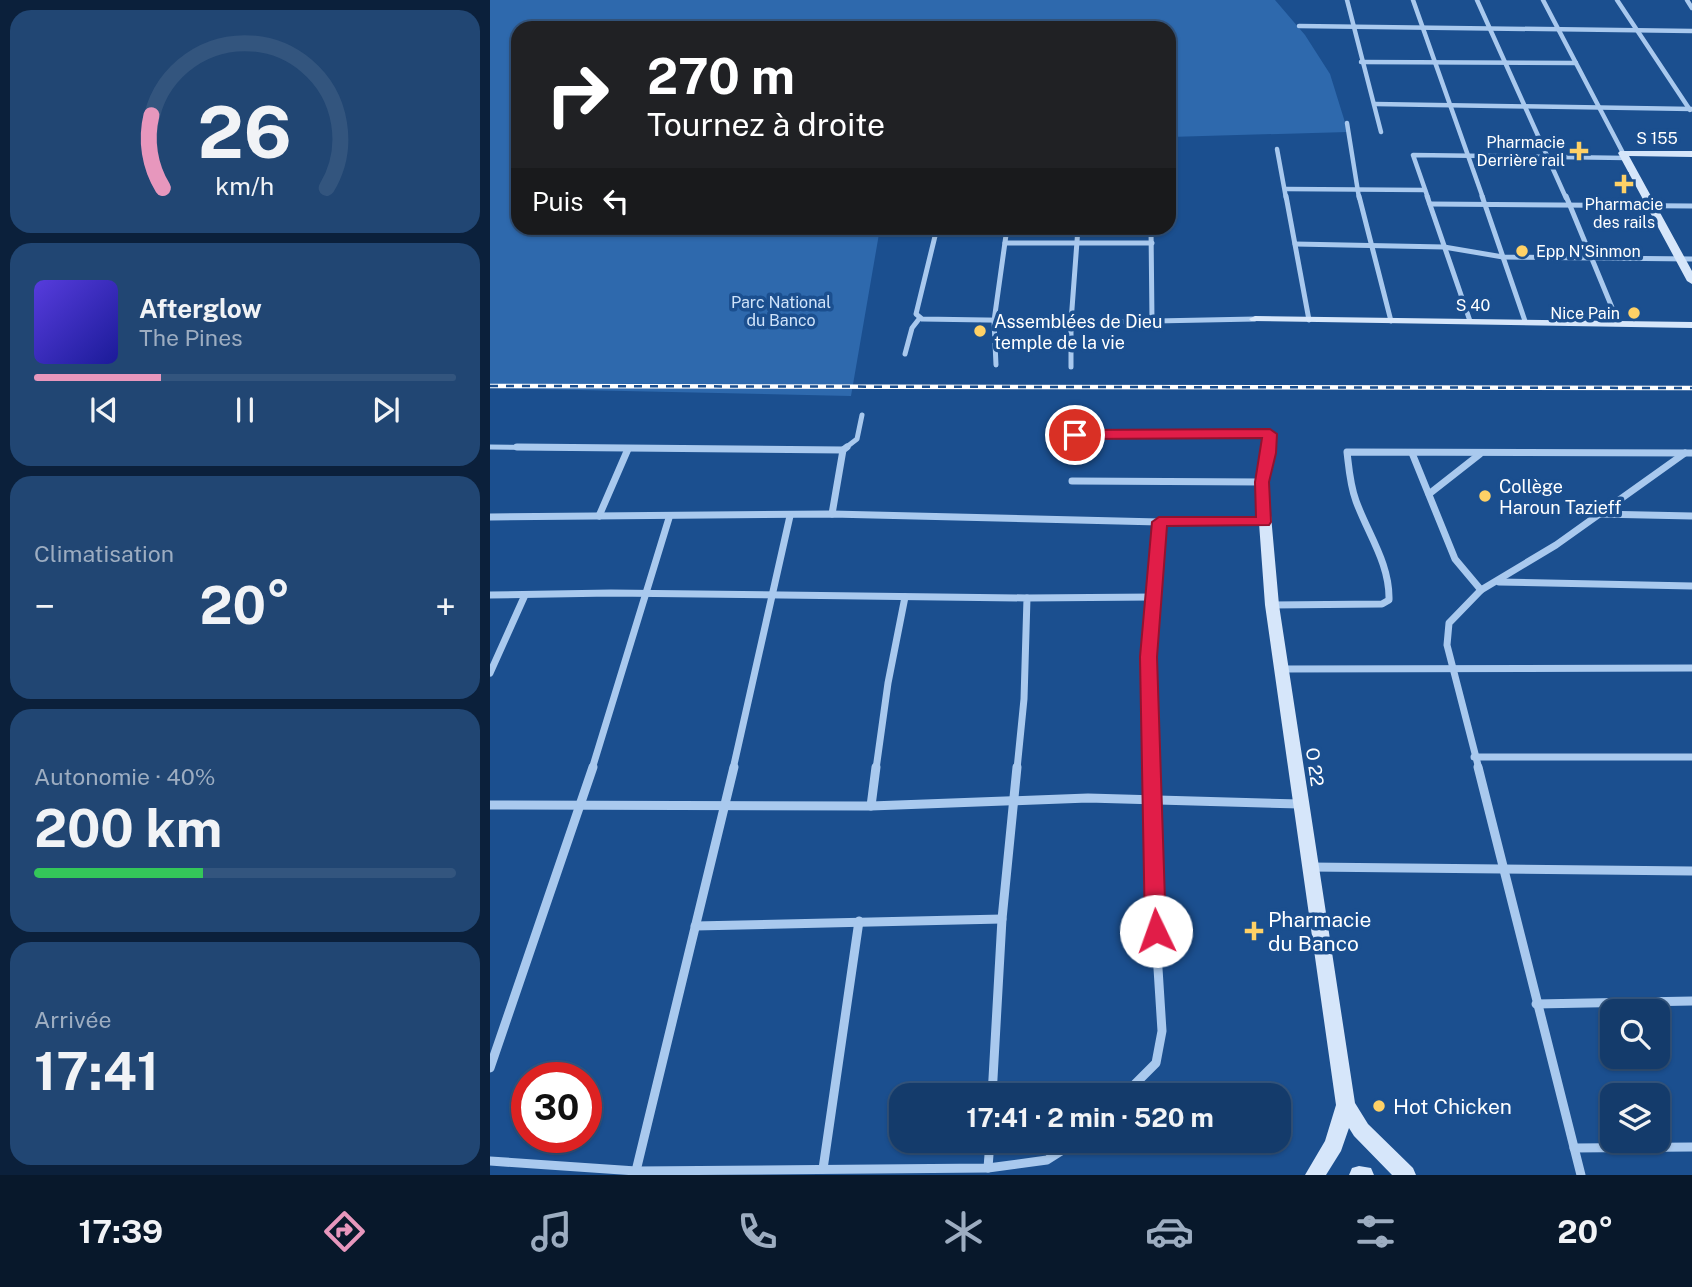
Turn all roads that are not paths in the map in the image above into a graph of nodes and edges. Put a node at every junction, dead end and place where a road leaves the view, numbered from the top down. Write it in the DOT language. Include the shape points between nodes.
graph roads {
  1 [pos="1347,0"];
  2 [pos="1413,0"];
  3 [pos="1477,0"];
  4 [pos="1543,0"];
  5 [pos="1617,0"];
  6 [pos="1687,0"];
  7 [pos="1692,8"];
  8 [pos="1299,26"];
  9 [pos="1352,27"];
  10 [pos="1422,27"];
  11 [pos="1490,29"];
  12 [pos="1559,30"];
  13 [pos="1637,31"];
  14 [pos="1692,31"];
  15 [pos="1361,62"];
  16 [pos="1437,63"];
  17 [pos="1505,63"];
  18 [pos="1576,63"];
  19 [pos="1375,104"];
  20 [pos="1450,106"];
  21 [pos="1525,106"];
  22 [pos="1598,107"];
  23 [pos="1691,110"];
  24 [pos="1347,122"];
  25 [pos="1381,132"];
  26 [pos="1277,149"];
  27 [pos="1692,154"];
  28 [pos="1624,156"];
  29 [pos="1468,157"];
  30 [pos="1548,158"];
  31 [pos="1286,189"];
  32 [pos="1357,190"];
  33 [pos="1425,190"];
  34 [pos="1430,204"];
  35 [pos="1484,204"];
  36 [pos="1570,205"];
  37 [pos="1651,206"];
  38 [pos="1692,206"];
  39 [pos="935,235"];
  40 [pos="1006,235"];
  41 [pos="1078,235"];
  42 [pos="1151,235"];
  43 [pos="1005,243"];
  44 [pos="1077,243"];
  45 [pos="1152,243"];
  46 [pos="1295,244"];
  47 [pos="1371,245"];
  48 [pos="1444,247"];
  49 [pos="1503,257"];
  50 [pos="1594,259"];
  51 [pos="1686,259"];
  52 [pos="1692,281"];
  53 [pos="919,318"];
  54 [pos="1255,319"];
  55 [pos="1309,320"];
  56 [pos="994,321"];
  57 [pos="1152,321"];
  58 [pos="1391,321"];
  59 [pos="1470,321"];
  60 [pos="1525,321"];
  61 [pos="1071,322"];
  62 [pos="1618,323"];
  63 [pos="1692,325"];
  64 [pos="905,354"];
  65 [pos="996,365"];
  66 [pos="1071,368"];
  67 [pos="862,415"];
  68 [pos="1270,434"];
  69 [pos="1051,435"];
  70 [pos="490,447"];
  71 [pos="628,449"];
  72 [pos="843,450"];
  73 [pos="1412,453"];
  74 [pos="1480,453"];
  75 [pos="1688,453"];
  76 [pos="1072,481"];
  77 [pos="1262,482"];
  78 [pos="1429,494"];
  79 [pos="832,514"];
  80 [pos="1598,514"];
  81 [pos="600,516"];
  82 [pos="790,516"];
  83 [pos="1692,516"];
  84 [pos="490,517"];
  85 [pos="669,517"];
  86 [pos="1159,522"];
  87 [pos="1264,522"];
  88 [pos="1498,582"];
  89 [pos="1692,586"];
  90 [pos="1481,590"];
  91 [pos="490,595"];
  92 [pos="525,595"];
  93 [pos="644,595"];
  94 [pos="774,597"];
  95 [pos="905,597"];
  96 [pos="1153,597"];
  97 [pos="1027,598"];
  98 [pos="1272,605"];
  99 [pos="1452,667"];
  100 [pos="1692,668"];
  101 [pos="1281,669"];
  102 [pos="490,673"];
  103 [pos="1474,757"];
  104 [pos="1692,757"];
  105 [pos="1153,800"];
  106 [pos="1014,801"];
  107 [pos="1301,804"];
  108 [pos="490,805"];
  109 [pos="581,806"];
  110 [pos="725,806"];
  111 [pos="871,806"];
  112 [pos="1309,867"];
  113 [pos="1506,870"];
  114 [pos="1692,871"];
  115 [pos="1002,919"];
  116 [pos="859,920"];
  117 [pos="695,926"];
  118 [pos="1692,1001"];
  119 [pos="1536,1004"];
  120 [pos="490,1068"];
  121 [pos="993,1083"];
  122 [pos="1136,1083"];
  123 [pos="1346,1105"];
  124 [pos="1692,1147"];
  125 [pos="1574,1148"];
  126 [pos="989,1153"];
  127 [pos="1061,1153"];
  128 [pos="490,1161"];
  129 [pos="988,1168"];
  130 [pos="823,1169"];
  131 [pos="636,1173"];
  132 [pos="1315,1175"];
  133 [pos="1406,1175"];
  134 [pos="1581,1175"];
  1 -- 9 [label="street"];
  2 -- 10 [label="street"];
  3 -- 11 [label="street"];
  4 -- 12 [label="street"];
  5 -- 13 [label="street"];
  6 -- 7 [label="street"];
  8 -- 9 [label="street"];
  9 -- 10 [label="street"];
  9 -- 15 [label="street"];
  10 -- 11 [label="street"];
  10 -- 16 [label="street"];
  11 -- 12 [label="street"];
  11 -- 17 [label="street"];
  12 -- 13 [label="street"];
  12 -- 18 [label="street"];
  13 -- 14 [label="street"];
  13 -- 23 [label="street"];
  15 -- 16 [label="street"];
  15 -- 19 [label="street"];
  16 -- 17 [label="street"];
  16 -- 20 [label="street"];
  17 -- 18 [label="street"];
  17 -- 21 [label="street"];
  18 -- 22 [label="street"];
  19 -- 20 [label="street"];
  19 -- 25 [label="street"];
  20 -- 21 [label="street"];
  20 -- 29 [label="street"];
  21 -- 22 [label="street"];
  21 -- 30 [label="street"];
  22 -- 23 [label="street"];
  22 -- 28 [label="street"];
  24 -- 32 [label="street"];
  26 -- 31 [label="street"];
  27 -- 28 [label="street, S 155"];
  28 -- 30 [label="street"];
  28 -- 37 [label="street"];
  29 -- 30 [label="street"];
  29 -- 33 [label="street" via="1413,155"];
  29 -- 35 [label="street"];
  30 -- 36 [label="street"];
  31 -- 32 [label="street"];
  31 -- 46 [label="street"];
  32 -- 33 [label="street"];
  32 -- 47 [label="street"];
  33 -- 34 [label="street"];
  34 -- 35 [label="street"];
  34 -- 48 [label="street"];
  35 -- 36 [label="street"];
  35 -- 49 [label="street"];
  36 -- 37 [label="street"];
  36 -- 50 [label="street"];
  37 -- 38 [label="street"];
  37 -- 51 [label="street"];
  39 -- 53 [label="street" via="916,314"];
  40 -- 43 [label="street"];
  41 -- 44 [label="street"];
  42 -- 45 [label="street"];
  43 -- 44 [label="street"];
  43 -- 56 [label="street"];
  44 -- 45 [label="street"];
  44 -- 61 [label="street"];
  45 -- 57 [label="street"];
  46 -- 47 [label="street"];
  46 -- 55 [label="street"];
  47 -- 48 [label="street"];
  47 -- 58 [label="street"];
  48 -- 49 [label="street"];
  48 -- 59 [label="street"];
  49 -- 50 [label="street"];
  49 -- 60 [label="street"];
  50 -- 51 [label="street"];
  50 -- 62 [label="street" via="1591,262"];
  51 -- 52 [label="street"];
  53 -- 56 [label="street"];
  53 -- 64 [label="street"];
  54 -- 55 [label="street, S 40"];
  54 -- 57 [label="street"];
  55 -- 58 [label="street, S 40"];
  56 -- 61 [label="street"];
  56 -- 65 [label="street"];
  57 -- 61 [label="street"];
  58 -- 59 [label="street, S 40"];
  59 -- 60 [label="street, S 40"];
  60 -- 62 [label="street, S 40"];
  61 -- 66 [label="street"];
  62 -- 63 [label="street, S 40"];
  67 -- 72 [label="street" via="857,439"];
  68 -- 69 [label="street"];
  68 -- 77 [label="street, O 22"];
  70 -- 71 [label="street"];
  71 -- 72 [label="street"];
  71 -- 81 [label="street"];
  72 -- 79 [label="street"];
  73 -- 74 [label="street"];
  73 -- 78 [label="street"];
  73 -- 98 [label="street" via="1347,452 1352,489 1385,573 1388,600 1382,604"];
  74 -- 75 [label="street"];
  74 -- 78 [label="street"];
  75 -- 80 [label="street"];
  76 -- 77 [label="street"];
  77 -- 87 [label="street, O 22"];
  78 -- 90 [label="street" via="1455,559"];
  79 -- 82 [label="street"];
  79 -- 86 [label="street"];
  80 -- 83 [label="street"];
  80 -- 88 [label="street"];
  81 -- 84 [label="street"];
  81 -- 85 [label="street"];
  82 -- 85 [label="street"];
  82 -- 94 [label="street"];
  85 -- 93 [label="street"];
  86 -- 87 [label="street"];
  86 -- 96 [label="street"];
  87 -- 98 [label="street, O 22"];
  88 -- 89 [label="street"];
  88 -- 90 [label="street"];
  90 -- 99 [label="street" via="1449,623"];
  91 -- 92 [label="street"];
  92 -- 93 [label="street"];
  92 -- 102 [label="street"];
  93 -- 94 [label="street"];
  93 -- 109 [label="street"];
  94 -- 95 [label="street"];
  94 -- 110 [label="street"];
  95 -- 97 [label="street"];
  95 -- 111 [label="street"];
  96 -- 97 [label="street"];
  96 -- 105 [label="street" via="1148,657"];
  97 -- 106 [label="street"];
  98 -- 101 [label="street, O 22"];
  99 -- 100 [label="street"];
  99 -- 101 [label="street"];
  99 -- 103 [label="street"];
  101 -- 107 [label="street, O 22"];
  103 -- 104 [label="street"];
  103 -- 113 [label="street"];
  105 -- 106 [label="street"];
  105 -- 107 [label="street"];
  105 -- 122 [label="street" via="1162,1031 1156,1063"];
  106 -- 111 [label="street"];
  106 -- 115 [label="street"];
  107 -- 112 [label="street, O 22"];
  108 -- 109 [label="street"];
  109 -- 110 [label="street"];
  109 -- 120 [label="street"];
  110 -- 111 [label="street"];
  110 -- 117 [label="street"];
  112 -- 113 [label="street"];
  112 -- 123 [label="street, O 22"];
  113 -- 114 [label="street"];
  113 -- 119 [label="street"];
  115 -- 116 [label="street"];
  115 -- 121 [label="street"];
  116 -- 117 [label="street"];
  116 -- 130 [label="street"];
  117 -- 131 [label="street"];
  118 -- 119 [label="street"];
  119 -- 125 [label="street"];
  123 -- 132 [label="street" via="1334,1145"];
  123 -- 133 [label="street" via="1361,1130"];
  124 -- 125 [label="street"];
  125 -- 134 [label="street"];
  126 -- 129 [label="street"];
  127 -- 129 [label="street" via="1037,1165"];
  128 -- 131 [label="street"];
  129 -- 130 [label="street"];
  130 -- 131 [label="street"];
}
